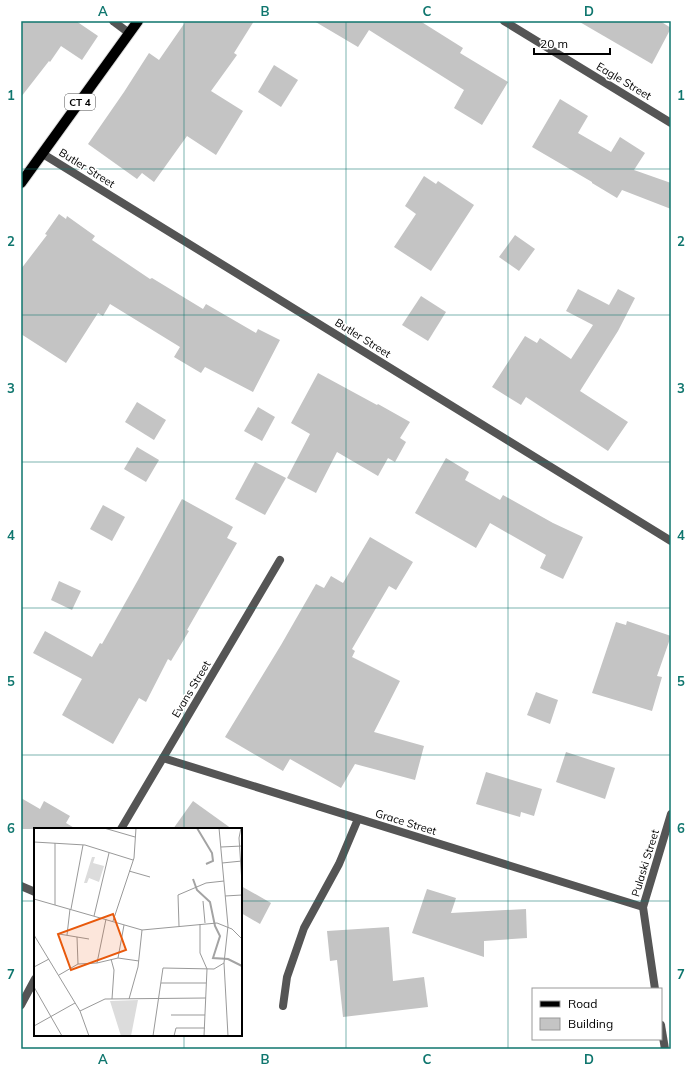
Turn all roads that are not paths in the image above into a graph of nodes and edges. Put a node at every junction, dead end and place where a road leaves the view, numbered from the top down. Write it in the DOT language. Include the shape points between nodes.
graph roads {
  1 [pos="113,21"];
  2 [pos="138,21"];
  3 [pos="504,21"];
  4 [pos="129,33"];
  5 [pos="671,123"];
  6 [pos="43,154"];
  7 [pos="21,183"];
  8 [pos="671,541"];
  9 [pos="280,560"];
  10 [pos="163,758"];
  11 [pos="671,814"];
  12 [pos="358,819"];
  13 [pos="122,828"];
  14 [pos="21,886"];
  15 [pos="34,892"];
  16 [pos="643,907"];
  17 [pos="34,981"];
  18 [pos="655,988"];
  19 [pos="21,1006"];
  20 [pos="283,1006"];
  21 [pos="662,1031"];
  22 [pos="665,1049"];
  1 -- 4 [label="street"];
  2 -- 4 [label="main road, CT 4"];
  3 -- 5 [label="street, Eagle Street"];
  4 -- 6 [label="main road, CT 4"];
  6 -- 7 [label="main road, CT 4"];
  6 -- 8 [label="street, Butler Street"];
  9 -- 10 [label="street, Evans Street"];
  10 -- 12 [label="street, Grace Street"];
  10 -- 13 [label="street, Evans Street"];
  11 -- 16 [label="street, Pulaski Street"];
  12 -- 16 [label="street, Grace Street"];
  12 -- 20 [label="street" via="339,864 304,928 287,976"];
  14 -- 15 [label="street"];
  16 -- 18 [label="street, Pulaski Street"];
  17 -- 19 [label="street"];
  21 -- 22 [label="street"];
}
